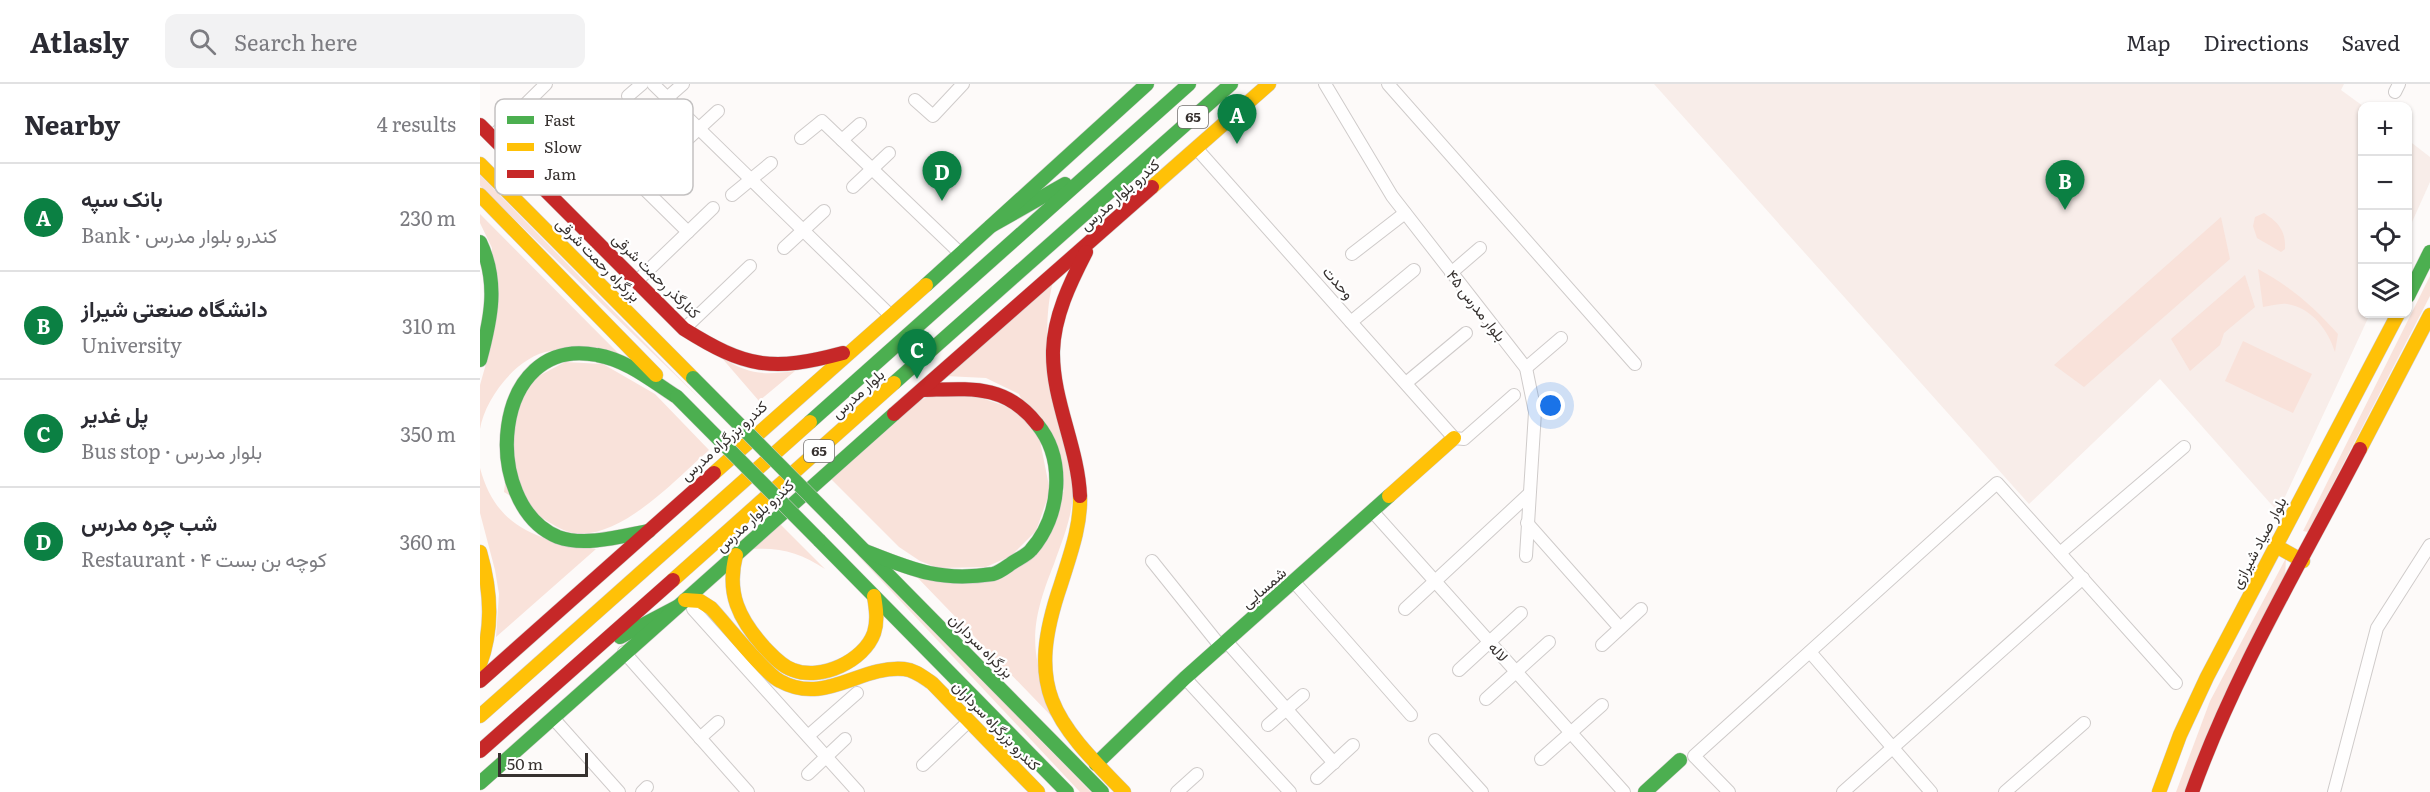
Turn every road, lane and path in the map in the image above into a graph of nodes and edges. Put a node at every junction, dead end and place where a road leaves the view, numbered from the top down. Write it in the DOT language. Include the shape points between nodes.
graph roads {
  1 [pos="546,84"];
  2 [pos="642,84"];
  3 [pos="653,84"];
  4 [pos="683,84"];
  5 [pos="963,84"];
  6 [pos="1147,84"];
  7 [pos="1190,84"];
  8 [pos="1231,84"];
  9 [pos="1269,84"];
  10 [pos="1325,84"];
  11 [pos="1388,84"];
  12 [pos="628,96"];
  13 [pos="667,98"];
  14 [pos="531,99"];
  15 [pos="915,100"];
  16 [pos="718,111"];
  17 [pos="693,123"];
  18 [pos="860,124"];
  19 [pos="480,125"];
  20 [pos="699,129"];
  21 [pos="1139,129"];
  22 [pos="495,134"];
  23 [pos="693,134"];
  24 [pos="492,137"];
  25 [pos="801,138"];
  26 [pos="495,140"];
  27 [pos="842,140"];
  28 [pos="1197,149"];
  29 [pos="1156,150"];
  30 [pos="889,153"];
  31 [pos="771,163"];
  32 [pos="480,164"];
  33 [pos="1098,165"];
  34 [pos="872,169"];
  35 [pos="495,179"];
  36 [pos="751,180"];
  37 [pos="853,187"];
  38 [pos="480,195"];
  39 [pos="511,195"];
  40 [pos="550,195"];
  41 [pos="650,195"];
  42 [pos="732,195"];
  43 [pos="713,208"];
  44 [pos="824,211"];
  45 [pos="1405,213"];
  46 [pos="991,226"];
  47 [pos="803,230"];
  48 [pos="688,232"];
  49 [pos="480,242"];
  50 [pos="1090,243"];
  51 [pos="784,248"];
  52 [pos="1480,248"];
  53 [pos="2430,252"];
  54 [pos="961,254"];
  55 [pos="1352,254"];
  56 [pos="750,266"];
  57 [pos="1414,270"];
  58 [pos="1450,273"];
  59 [pos="637,281"];
  60 [pos="2412,288"];
  61 [pos="2430,315"];
  62 [pos="891,316"];
  63 [pos="2396,318"];
  64 [pos="1351,322"];
  65 [pos="684,329"];
  66 [pos="1466,333"];
  67 [pos="1561,338"];
  68 [pos="847,352"];
  69 [pos="480,360"];
  70 [pos="1635,364"];
  71 [pos="1526,368"];
  72 [pos="1406,383"];
  73 [pos="922,390"];
  74 [pos="504,392"];
  75 [pos="1514,395"];
  76 [pos="677,397"];
  77 [pos="1454,438"];
  78 [pos="2184,447"];
  79 [pos="1528,495"];
  80 [pos="1373,512"];
  81 [pos="512,513"];
  82 [pos="837,523"];
  83 [pos="1527,523"];
  84 [pos="649,531"];
  85 [pos="2430,545"];
  86 [pos="2276,546"];
  87 [pos="865,551"];
  88 [pos="480,552"];
  89 [pos="2060,553"];
  90 [pos="736,555"];
  91 [pos="1526,556"];
  92 [pos="1152,561"];
  93 [pos="2303,561"];
  94 [pos="2083,578"];
  95 [pos="1435,581"];
  96 [pos="1295,583"];
  97 [pos="874,596"];
  98 [pos="685,606"];
  99 [pos="1404,609"];
  100 [pos="1641,609"];
  101 [pos="1521,613"];
  102 [pos="1620,628"];
  103 [pos="1490,642"];
  104 [pos="1549,642"];
  105 [pos="1224,645"];
  106 [pos="1602,645"];
  107 [pos="595,650"];
  108 [pos="624,652"];
  109 [pos="1809,652"];
  110 [pos="480,664"];
  111 [pos="1459,670"];
  112 [pos="1516,672"];
  113 [pos="1185,678"];
  114 [pos="480,681"];
  115 [pos="2176,683"];
  116 [pos="857,693"];
  117 [pos="1304,695"];
  118 [pos="1486,699"];
  119 [pos="1602,705"];
  120 [pos="1287,709"];
  121 [pos="480,716"];
  122 [pos="1411,716"];
  123 [pos="553,718"];
  124 [pos="969,721"];
  125 [pos="718,722"];
  126 [pos="2084,723"];
  127 [pos="1268,725"];
  128 [pos="1571,733"];
  129 [pos="808,736"];
  130 [pos="700,738"];
  131 [pos="845,739"];
  132 [pos="1435,740"];
  133 [pos="1353,745"];
  134 [pos="1892,748"];
  135 [pos="480,751"];
  136 [pos="826,757"];
  137 [pos="1542,759"];
  138 [pos="1680,760"];
  139 [pos="1334,763"];
  140 [pos="1096,764"];
  141 [pos="923,765"];
  142 [pos="808,774"];
  143 [pos="1197,774"];
  144 [pos="1317,778"];
  145 [pos="480,783"];
  146 [pos="619,792"];
  147 [pos="748,792"];
  148 [pos="858,792"];
  149 [pos="1038,792"];
  150 [pos="1067,792"];
  151 [pos="1102,792"];
  152 [pos="1124,792"];
  153 [pos="1177,792"];
  154 [pos="1290,792"];
  155 [pos="1482,792"];
  156 [pos="1624,792"];
  157 [pos="1646,792"];
  158 [pos="1729,792"];
  159 [pos="1843,792"];
  160 [pos="1930,792"];
  161 [pos="2006,792"];
  162 [pos="2159,792"];
  163 [pos="2192,792"];
  164 [pos="2334,792"];
  1 -- 14 [label="street"];
  2 -- 12 [label="street"];
  3 -- 13 [label="street"];
  4 -- 13 [label="street"];
  5 -- 15 [label="street" via="933,116"];
  6 -- 46 [label="main road"];
  7 -- 21 [label="main road, بلوار مدرس / 65"];
  8 -- 29 [label="main road, بلوار مدرس / 65"];
  9 -- 28 [label="main road, کندرو بلوار مدرس"];
  10 -- 45 [label="street, ۴۵ بلوار مدرس"];
  11 -- 70 [label="street"];
  16 -- 20 [label="street"];
  17 -- 20 [label="street"];
  18 -- 27 [label="street"];
  19 -- 24 [label="main road, کنارگذر رحمت شرقی"];
  20 -- 23 [label="street"];
  20 -- 36 [label="street"];
  21 -- 29 [label="main road"];
  21 -- 33 [label="main road, بلوار مدرس / 65"];
  22 -- 24 [label="street"];
  24 -- 26 [label="main road, کنارگذر رحمت شرقی"];
  25 -- 27 [label="street" via="822,121"];
  27 -- 34 [label="street"];
  28 -- 50 [label="main road, کندرو بلوار مدرس"];
  28 -- 64 [label="street, وحدت"];
  29 -- 107 [label="main road, بلوار مدرس / 65"];
  30 -- 34 [label="street"];
  31 -- 36 [label="street"];
  32 -- 35 [label="main road, بزرگراه رحمت شرقی, bridge"];
  33 -- 46 [label="main road"];
  33 -- 121 [label="main road, بلوار مدرس / 65"];
  34 -- 37 [label="street"];
  34 -- 54 [label="street"];
  36 -- 42 [label="street"];
  36 -- 47 [label="street"];
  38 -- 76 [label="main road"];
  39 -- 82 [label="main road, بزرگراه رحمت شرقی, bridge"];
  40 -- 59 [label="main road, کنارگذر رحمت شرقی"];
  41 -- 48 [label="street"];
  43 -- 48 [label="street"];
  44 -- 47 [label="street"];
  45 -- 55 [label="street"];
  45 -- 58 [label="street, ۴۵ بلوار مدرس"];
  46 -- 54 [label="main road, کندرو بزرگراه مدرس"];
  47 -- 51 [label="street"];
  47 -- 62 [label="street"];
  48 -- 59 [label="street"];
  49 -- 69 [label="main road" via="490,263 492,297 490,325"];
  50 -- 73 [label="main road, کندرو بلوار مدرس"];
  50 -- 140 [label="main road" via="1065,292 1054,349 1054,368 1078,459 1080,491 1078,524 1048,622 1045,658 1049,694 1066,730"];
  52 -- 58 [label="street"];
  53 -- 60 [label="main road"];
  54 -- 62 [label="main road, کندرو بزرگراه مدرس"];
  56 -- 65 [label="street"];
  57 -- 64 [label="street"];
  58 -- 71 [label="street, ۴۵ بلوار مدرس"];
  59 -- 65 [label="main road, کنارگذر رحمت شرقی"];
  61 -- 93 [label="main road"];
  62 -- 68 [label="main road, کندرو بزرگراه مدرس"];
  63 -- 86 [label="main road, بلوار صیاد شیرازی"];
  64 -- 72 [label="street, وحدت"];
  65 -- 68 [label="main road, کنارگذر رحمت شرقی" via="731,356 765,366 798,365"];
  66 -- 72 [label="street"];
  67 -- 71 [label="street"];
  68 -- 84 [label="main road, کندرو بزرگراه مدرس"];
  71 -- 79 [label="street, ۴۵ بلوار مدرس" via="1535,412"];
  72 -- 77 [label="street, وحدت"];
  73 -- 87 [label="main road" via="964,384 992,390 1024,407 1044,428 1056,456 1059,484 1054,512 1047,528 1023,557 982,575 948,578"];
  73 -- 90 [label="main road, کندرو بلوار مدرس"];
  74 -- 76 [label="main road" via="526,369 544,360 584,353 623,363"];
  75 -- 77 [label="street" via="1464,439"];
  76 -- 97 [label="main road, bridge"];
  77 -- 80 [label="main road, شمسایی"];
  78 -- 89 [label="street"];
  79 -- 83 [label="street, ۴۵ بلوار مدرس"];
  79 -- 95 [label="street"];
  80 -- 95 [label="street, لاله"];
  80 -- 96 [label="main road, شمسایی"];
  81 -- 84 [label="main road" via="540,531 560,537 589,539"];
  82 -- 87 [label="main road, بزرگراه سرداران"];
  83 -- 91 [label="street, ۴۵ بلوار مدرس"];
  83 -- 102 [label="street"];
  84 -- 114 [label="main road, کندرو بزرگراه مدرس"];
  85 -- 164 [label="street" via="2377,628"];
  86 -- 93 [label="main road"];
  86 -- 162 [label="main road, بلوار صیاد شیرازی" via="2180,735"];
  87 -- 151 [label="main road, بزرگراه سرداران"];
  88 -- 110 [label="main road" via="489,593 490,621"];
  89 -- 94 [label="street"];
  89 -- 109 [label="street" via="1997,483"];
  90 -- 97 [label="main road" via="730,571 734,604 748,629 775,658 793,670 823,672 842,665 861,650 872,637 877,622"];
  90 -- 98 [label="main road, کندرو بلوار مدرس"];
  92 -- 105 [label="street"];
  93 -- 163 [label="main road" via="2234,691"];
  94 -- 115 [label="street"];
  94 -- 134 [label="street"];
  95 -- 99 [label="street"];
  95 -- 103 [label="street, لاله"];
  96 -- 105 [label="main road, شمسایی"];
  96 -- 122 [label="street"];
  97 -- 150 [label="main road"];
  98 -- 107 [label="main road"];
  98 -- 108 [label="main road, کندرو بلوار مدرس"];
  98 -- 124 [label="main road, کندرو بزرگراه سرداران" via="700,601 711,608 777,680 794,688 820,690 904,669 932,683"];
  98 -- 129 [label="street"];
  100 -- 102 [label="street"];
  101 -- 103 [label="street"];
  102 -- 106 [label="street"];
  103 -- 111 [label="street"];
  103 -- 112 [label="street, لاله"];
  104 -- 112 [label="street"];
  105 -- 113 [label="main road, شمسایی"];
  105 -- 120 [label="street"];
  107 -- 135 [label="main road, بلوار مدرس / 65"];
  108 -- 123 [label="main road, کندرو بلوار مدرس"];
  108 -- 130 [label="street"];
  109 -- 134 [label="street"];
  109 -- 158 [label="street" via="1694,756"];
  112 -- 118 [label="street"];
  112 -- 128 [label="street, لاله"];
  113 -- 140 [label="main road, شمسایی"];
  113 -- 154 [label="street"];
  116 -- 129 [label="street"];
  117 -- 120 [label="street"];
  119 -- 128 [label="street"];
  120 -- 127 [label="street"];
  120 -- 139 [label="street"];
  123 -- 145 [label="main road, کندرو بلوار مدرس"];
  123 -- 146 [label="street"];
  124 -- 141 [label="street"];
  124 -- 149 [label="main road, کندرو بزرگراه سرداران"];
  125 -- 130 [label="street"];
  126 -- 161 [label="street"];
  128 -- 137 [label="street"];
  128 -- 156 [label="street, لاله"];
  129 -- 136 [label="street"];
  130 -- 147 [label="street"];
  131 -- 136 [label="street"];
  132 -- 155 [label="street"];
  133 -- 139 [label="street"];
  134 -- 159 [label="street"];
  134 -- 160 [label="street"];
  136 -- 142 [label="street"];
  136 -- 148 [label="street"];
  138 -- 157 [label="main road"];
  139 -- 144 [label="street"];
  140 -- 152 [label="main road"];
  143 -- 153 [label="street"];
}
